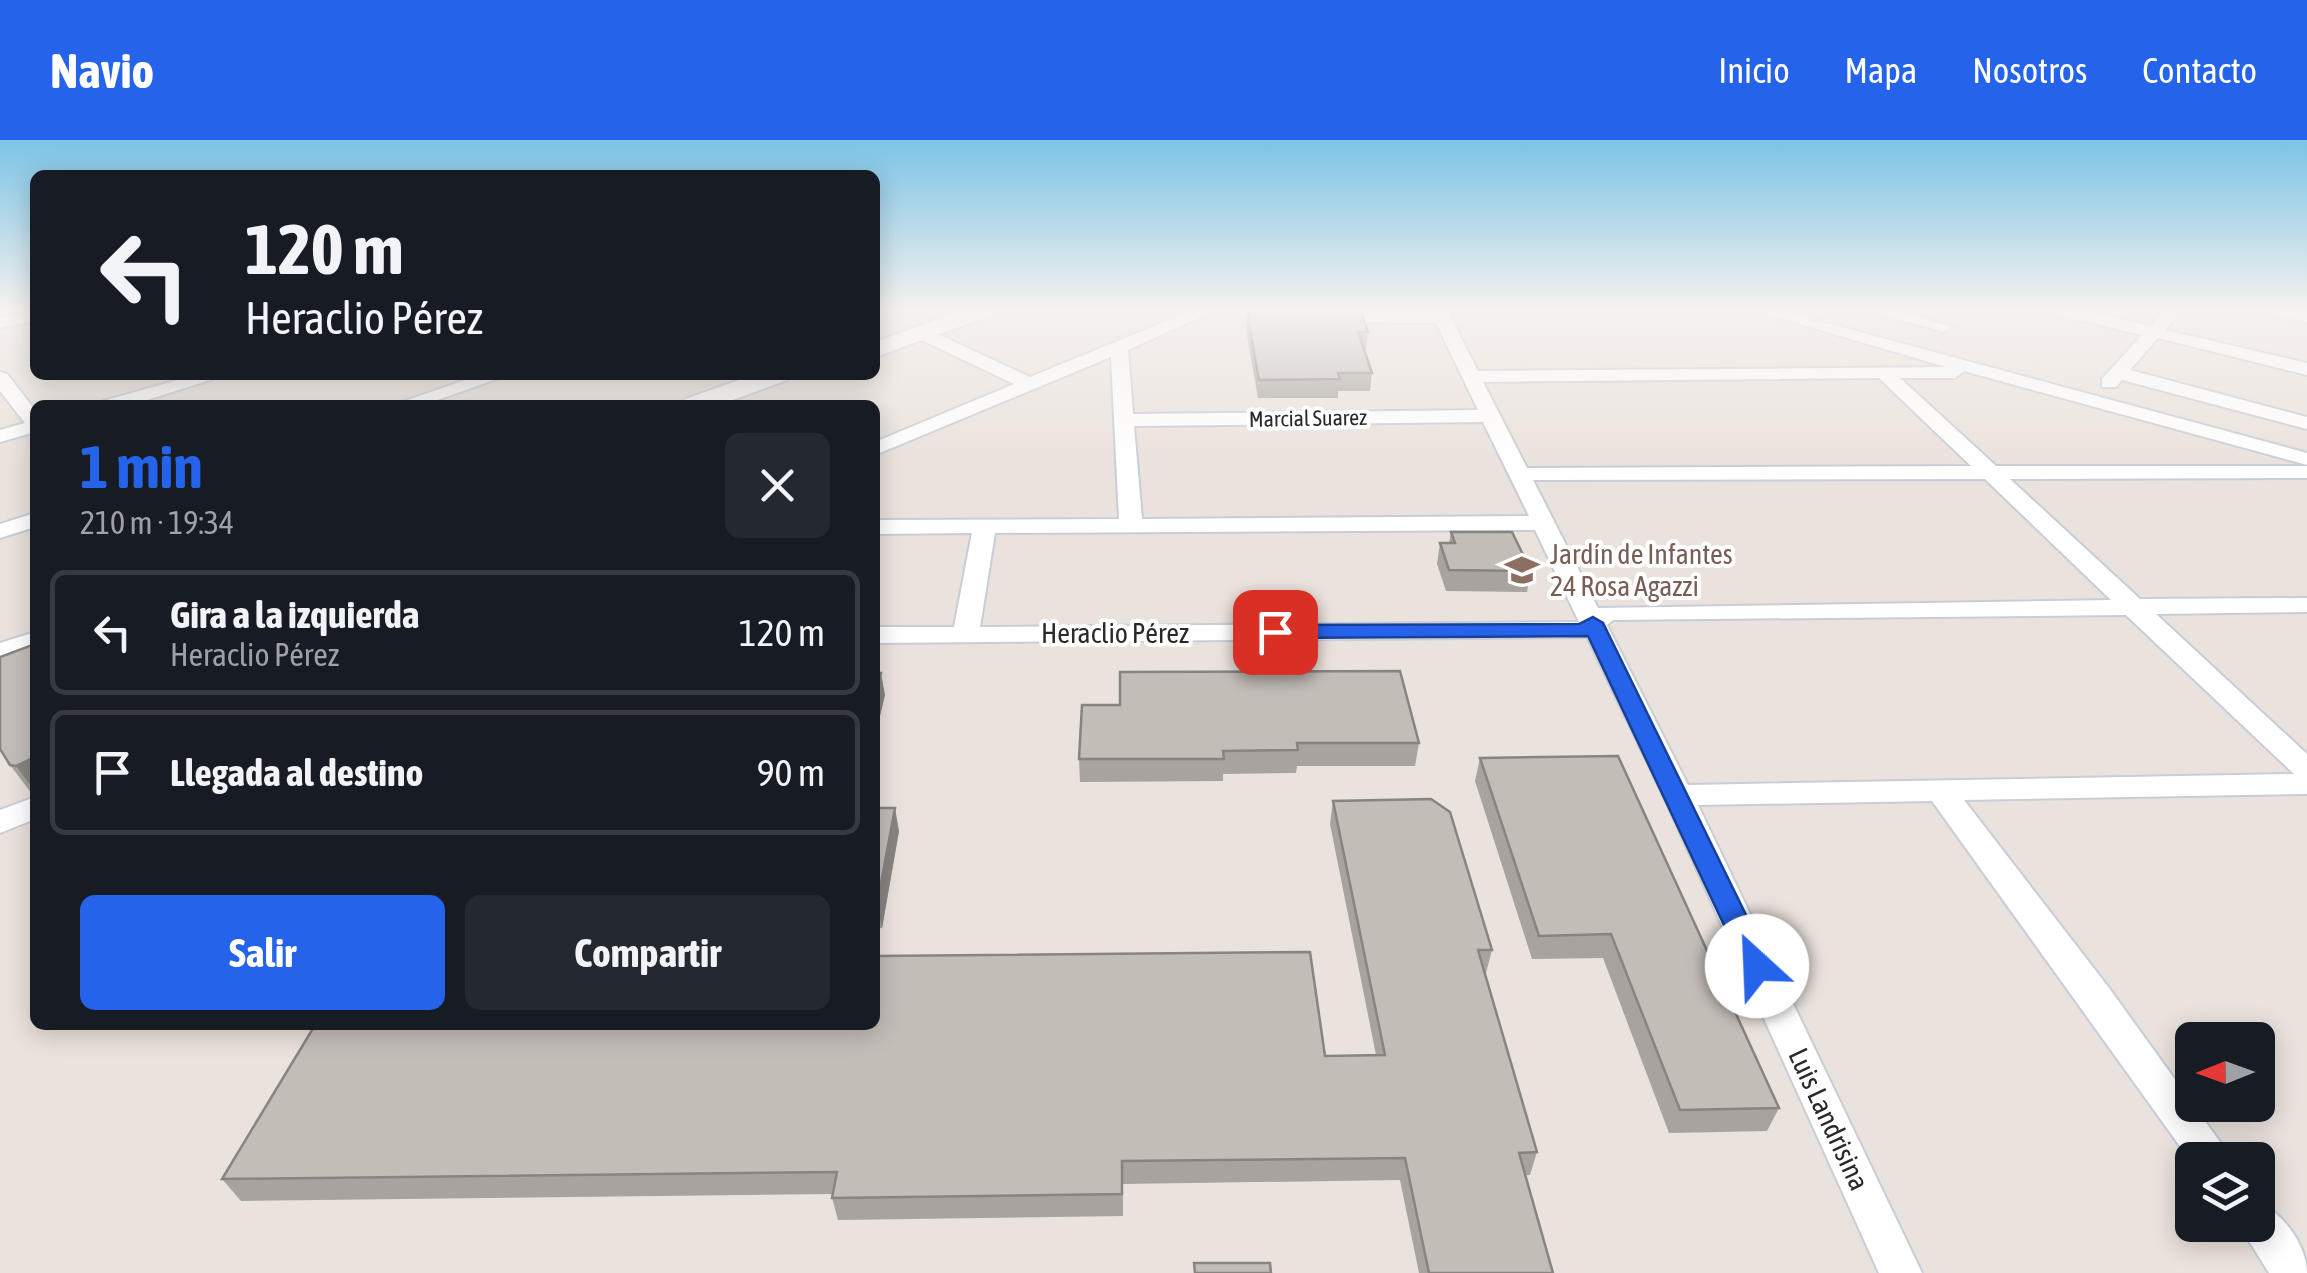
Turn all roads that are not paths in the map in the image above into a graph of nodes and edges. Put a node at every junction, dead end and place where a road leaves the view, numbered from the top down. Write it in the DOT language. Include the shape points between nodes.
graph roads {
  1 [pos="982,362"];
  2 [pos="1084,362"];
  3 [pos="1120,362"];
  4 [pos="1464,362"];
  5 [pos="1949,362"];
  6 [pos="2127,362"];
  7 [pos="2274,362"];
  8 [pos="2307,370"];
  9 [pos="1985,372"];
  10 [pos="2118,373"];
  11 [pos="1885,374"];
  12 [pos="1471,377"];
  13 [pos="0,378"];
  14 [pos="199,380"];
  15 [pos="456,380"];
  16 [pos="764,380"];
  17 [pos="792,380"];
  18 [pos="1029,384"];
  19 [pos="128,400"];
  20 [pos="414,400"];
  21 [pos="485,400"];
  22 [pos="708,400"];
  23 [pos="737,400"];
  24 [pos="2092,400"];
  25 [pos="1490,416"];
  26 [pos="30,418"];
  27 [pos="1126,420"];
  28 [pos="2307,422"];
  29 [pos="30,427"];
  30 [pos="0,436"];
  31 [pos="880,447"];
  32 [pos="2307,459"];
  33 [pos="2307,472"];
  34 [pos="1992,473"];
  35 [pos="1519,474"];
  36 [pos="30,522"];
  37 [pos="1543,522"];
  38 [pos="1131,524"];
  39 [pos="880,527"];
  40 [pos="985,527"];
  41 [pos="0,531"];
  42 [pos="2307,605"];
  43 [pos="2133,606"];
  44 [pos="1593,623"];
  45 [pos="966,633"];
  46 [pos="880,635"];
  47 [pos="30,645"];
  48 [pos="0,655"];
  49 [pos="30,659"];
  50 [pos="0,670"];
  51 [pos="2307,770"];
  52 [pos="2307,784"];
  53 [pos="1940,790"];
  54 [pos="1678,795"];
  55 [pos="30,809"];
  56 [pos="0,822"];
  57 [pos="2201,1142"];
  58 [pos="2272,1242"];
  59 [pos="1901,1273"];
  60 [pos="2294,1273"];
  1 -- 18 [label="street"];
  2 -- 18 [label="street"];
  3 -- 27 [label="street"];
  4 -- 12 [label="street, Luis Landrisina"];
  5 -- 9 [label="street"];
  6 -- 10 [label="street"];
  7 -- 8 [label="street"];
  9 -- 11 [label="street"];
  9 -- 24 [label="street"];
  10 -- 24 [label="street"];
  10 -- 28 [label="street"];
  11 -- 12 [label="street"];
  11 -- 34 [label="street"];
  12 -- 25 [label="street, Luis Landrisina"];
  13 -- 26 [label="street"];
  14 -- 19 [label="street"];
  15 -- 20 [label="street"];
  15 -- 21 [label="street"];
  16 -- 22 [label="main road"];
  17 -- 23 [label="main road"];
  18 -- 31 [label="street"];
  24 -- 32 [label="street"];
  25 -- 27 [label="street, Marcial Suarez"];
  25 -- 35 [label="street, Luis Landrisina"];
  27 -- 38 [label="street"];
  29 -- 30 [label="street"];
  33 -- 34 [label="street"];
  34 -- 35 [label="street"];
  34 -- 43 [label="street"];
  35 -- 37 [label="street, Luis Landrisina"];
  36 -- 41 [label="street"];
  37 -- 38 [label="street"];
  37 -- 44 [label="street, Luis Landrisina"];
  38 -- 40 [label="street"];
  39 -- 40 [label="street"];
  40 -- 45 [label="street"];
  42 -- 43 [label="street, Heraclio Pérez"];
  43 -- 44 [label="street, Heraclio Pérez" via="1608,613"];
  43 -- 51 [label="street"];
  44 -- 45 [label="street, Heraclio Pérez" via="1584,630"];
  44 -- 54 [label="street, Luis Landrisina"];
  45 -- 46 [label="street, Heraclio Pérez"];
  47 -- 48 [label="main road"];
  49 -- 50 [label="main road"];
  52 -- 53 [label="street"];
  53 -- 54 [label="street"];
  53 -- 57 [label="street"];
  54 -- 59 [label="street, Luis Landrisina"];
  55 -- 56 [label="street"];
  58 -- 60 [label="street"];
}
